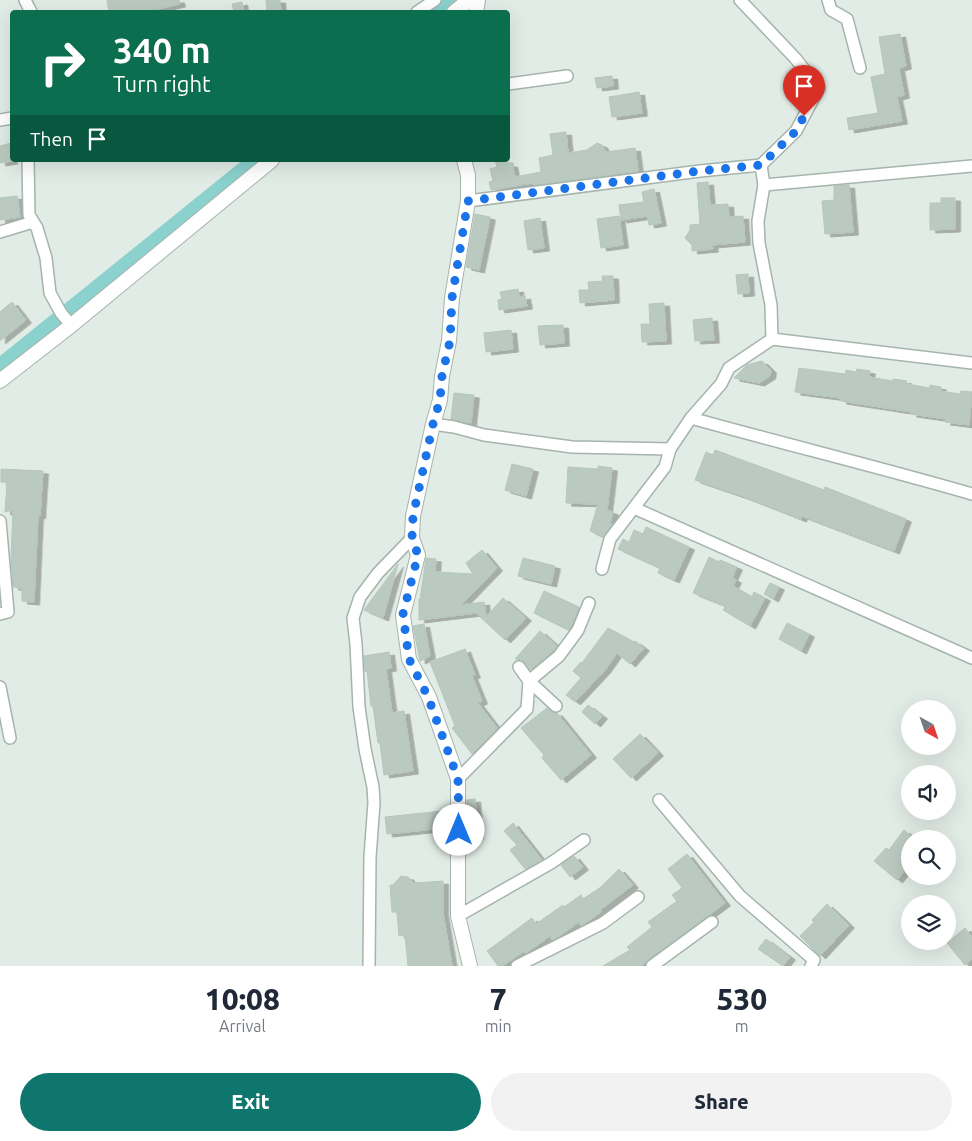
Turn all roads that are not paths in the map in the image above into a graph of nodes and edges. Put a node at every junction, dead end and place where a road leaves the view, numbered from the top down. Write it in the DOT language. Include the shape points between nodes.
graph roads {
  1 [pos="435,0"];
  2 [pos="470,0"];
  3 [pos="740,0"];
  4 [pos="828,0"];
  5 [pos="420,10"];
  6 [pos="457,10"];
  7 [pos="860,68"];
  8 [pos="567,76"];
  9 [pos="510,84"];
  10 [pos="28,162"];
  11 [pos="269,162"];
  12 [pos="465,162"];
  13 [pos="761,165"];
  14 [pos="972,166"];
  15 [pos="764,185"];
  16 [pos="468,201"];
  17 [pos="33,222"];
  18 [pos="0,232"];
  19 [pos="66,320"];
  20 [pos="772,339"];
  21 [pos="972,363"];
  22 [pos="0,381"];
  23 [pos="691,418"];
  24 [pos="433,424"];
  25 [pos="670,449"];
  26 [pos="972,494"];
  27 [pos="634,508"];
  28 [pos="0,522"];
  29 [pos="412,538"];
  30 [pos="602,569"];
  31 [pos="589,603"];
  32 [pos="0,614"];
  33 [pos="972,658"];
  34 [pos="519,667"];
  35 [pos="529,681"];
  36 [pos="0,687"];
  37 [pos="556,706"];
  38 [pos="10,738"];
  39 [pos="458,779"];
  40 [pos="659,800"];
  41 [pos="584,840"];
  42 [pos="638,896"];
  43 [pos="458,916"];
  44 [pos="712,922"];
  45 [pos="369,966"];
  46 [pos="470,966"];
  47 [pos="517,966"];
  48 [pos="652,966"];
  49 [pos="811,966"];
  1 -- 5 [label="street"];
  2 -- 6 [label="street"];
  3 -- 13 [label="street" via="819,88 796,131"];
  4 -- 7 [label="street" via="831,10 847,19"];
  8 -- 9 [label="street"];
  10 -- 17 [label="street" via="29,215"];
  11 -- 19 [label="street"];
  12 -- 16 [label="street"];
  13 -- 15 [label="street"];
  13 -- 16 [label="street"];
  14 -- 15 [label="street"];
  15 -- 20 [label="street" via="758,221 759,243 771,305"];
  16 -- 24 [label="street" via="452,298 450,341"];
  17 -- 18 [label="street"];
  17 -- 19 [label="street" via="46,258 50,293"];
  19 -- 22 [label="street"];
  20 -- 21 [label="street"];
  20 -- 23 [label="street" via="729,368 721,384"];
  23 -- 25 [label="street"];
  23 -- 26 [label="street"];
  24 -- 25 [label="street" via="484,435 572,447"];
  24 -- 29 [label="street" via="413,516"];
  25 -- 27 [label="street" via="665,467"];
  27 -- 30 [label="street" via="610,539"];
  27 -- 33 [label="street"];
  28 -- 32 [label="street" via="8,612"];
  29 -- 39 [label="street" via="418,555 403,614 409,659 428,697"];
  29 -- 45 [label="street" via="360,597 353,618 359,708 374,795"];
  31 -- 35 [label="street" via="578,630 559,656"];
  34 -- 35 [label="street"];
  35 -- 37 [label="street"];
  35 -- 39 [label="street" via="527,709"];
  36 -- 38 [label="street"];
  39 -- 43 [label="street"];
  40 -- 49 [label="street" via="740,896 814,960"];
  41 -- 43 [label="street" via="551,863"];
  42 -- 47 [label="street" via="603,923"];
  43 -- 46 [label="street"];
  44 -- 48 [label="street"];
}
